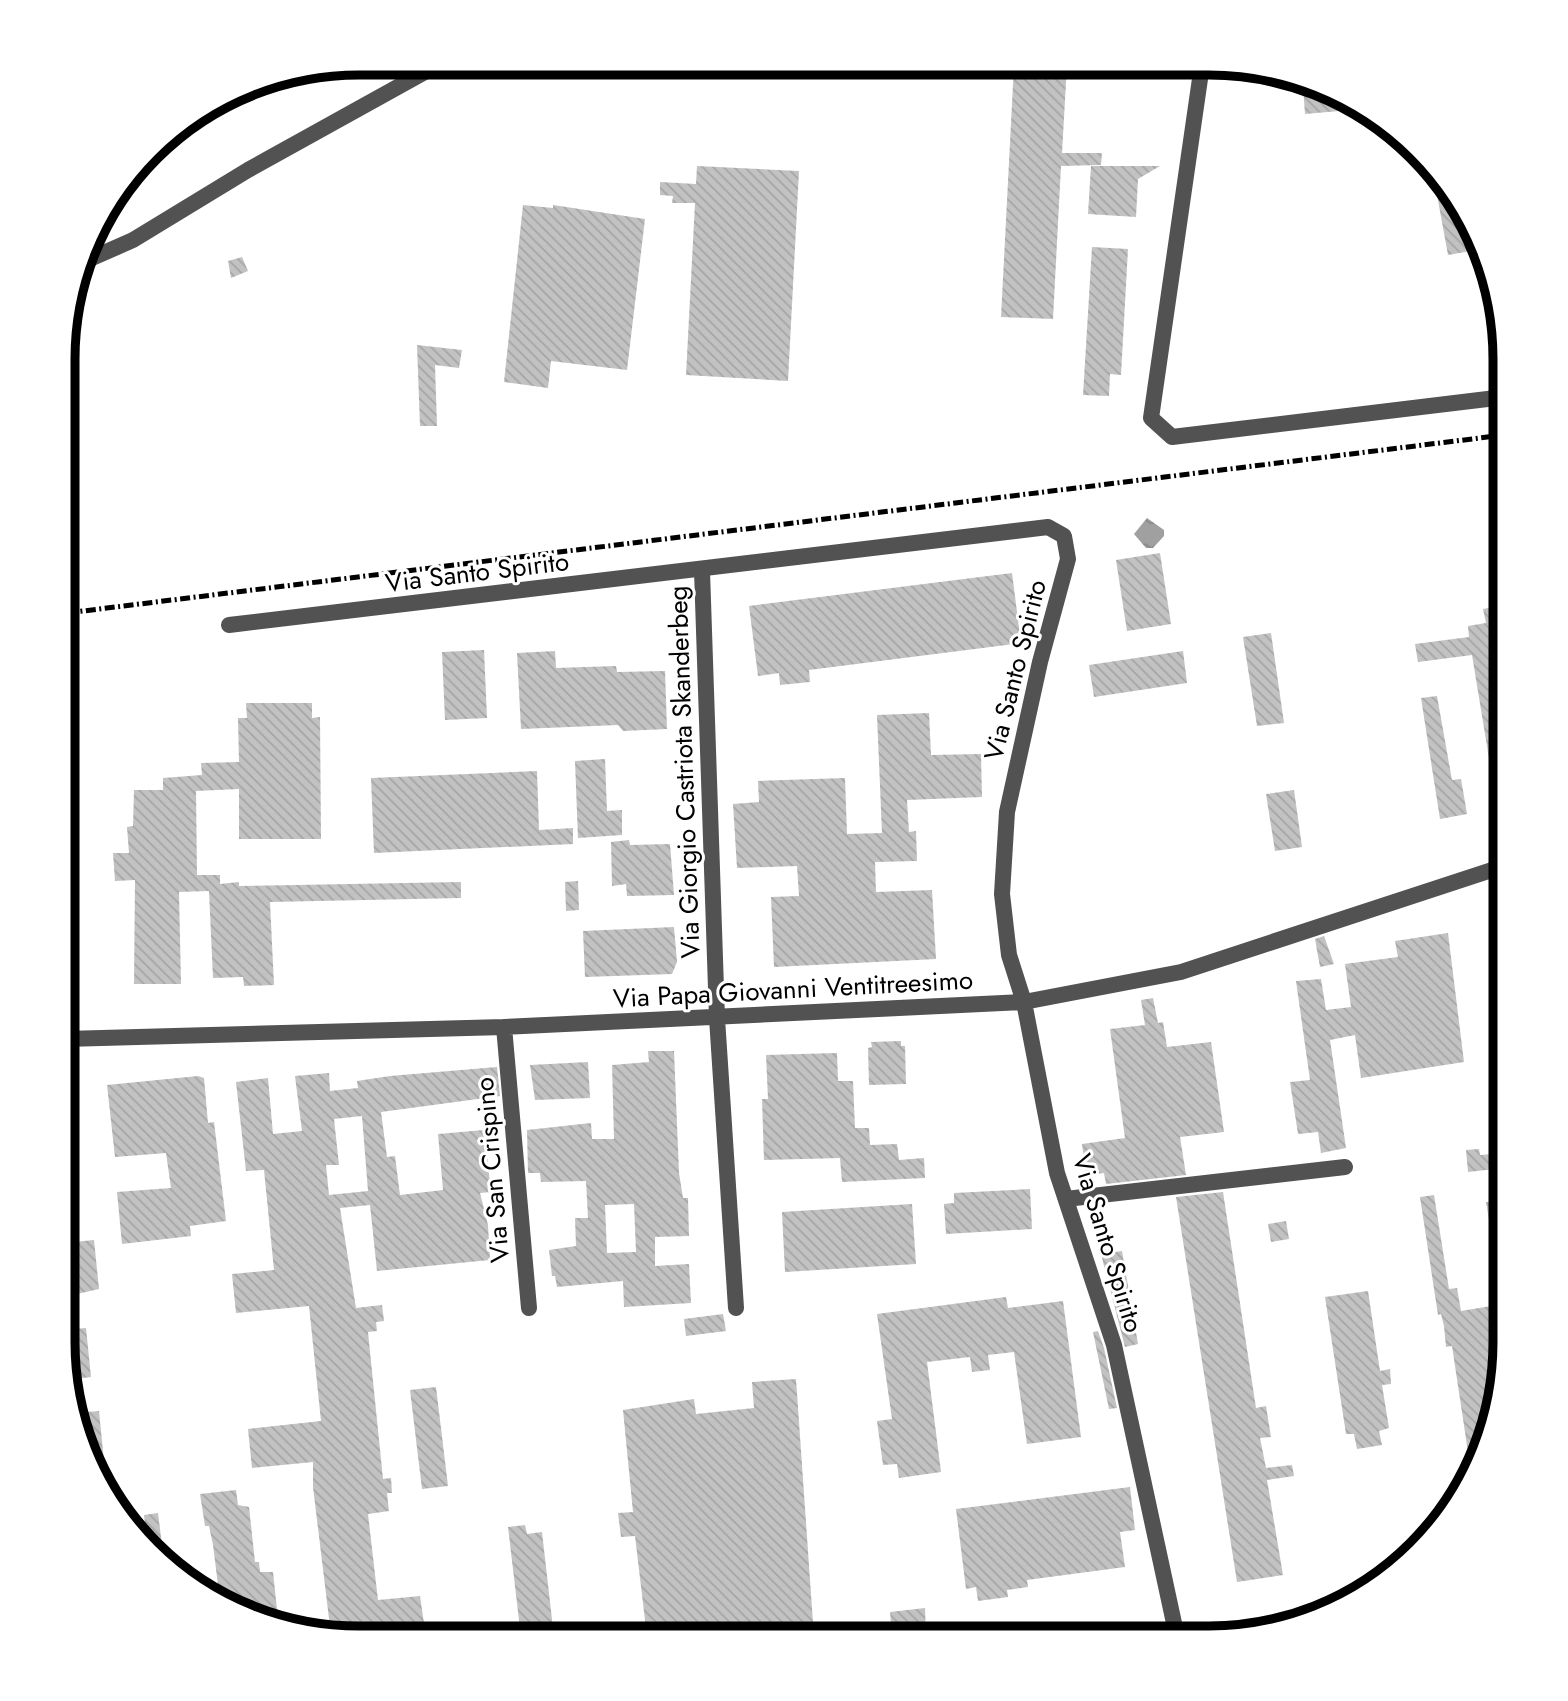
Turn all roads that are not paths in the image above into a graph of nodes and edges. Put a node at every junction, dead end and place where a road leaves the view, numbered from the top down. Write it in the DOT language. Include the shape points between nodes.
graph roads {
  1 [pos="419,75"];
  2 [pos="1201,75"];
  3 [pos="94,257"];
  4 [pos="1493,398"];
  5 [pos="702,570"];
  6 [pos="229,625"];
  7 [pos="1493,870"];
  8 [pos="1024,1002"];
  9 [pos="717,1018"];
  10 [pos="504,1027"];
  11 [pos="75,1039"];
  12 [pos="1345,1167"];
  13 [pos="1066,1199"];
  14 [pos="529,1308"];
  15 [pos="736,1308"];
  16 [pos="1175,1626"];
  1 -- 3 [label="street" via="133,240"];
  2 -- 4 [label="street" via="1151,418 1172,437"];
  5 -- 6 [label="street, Via Santo Spirito"];
  5 -- 8 [label="street, Via Santo Spirito" via="1048,527 1064,536 1068,559 1007,813 1002,894 1010,954"];
  5 -- 9 [label="street, Via Giorgio Castriota Skanderbeg"];
  7 -- 8 [label="street, Via Papa Giovanni Ventitreesimo" via="1181,972"];
  8 -- 9 [label="street, Via Papa Giovanni Ventitreesimo"];
  8 -- 13 [label="street, Via Santo Spirito"];
  9 -- 10 [label="street, Via Papa Giovanni Ventitreesimo"];
  9 -- 15 [label="street, Via Giorgio Castriota Skanderbeg"];
  10 -- 11 [label="street, Via Papa Giovanni Ventitreesimo"];
  10 -- 14 [label="street, Via San Crispino"];
  12 -- 13 [label="street"];
  13 -- 16 [label="street, Via Santo Spirito" via="1114,1345"];
}
